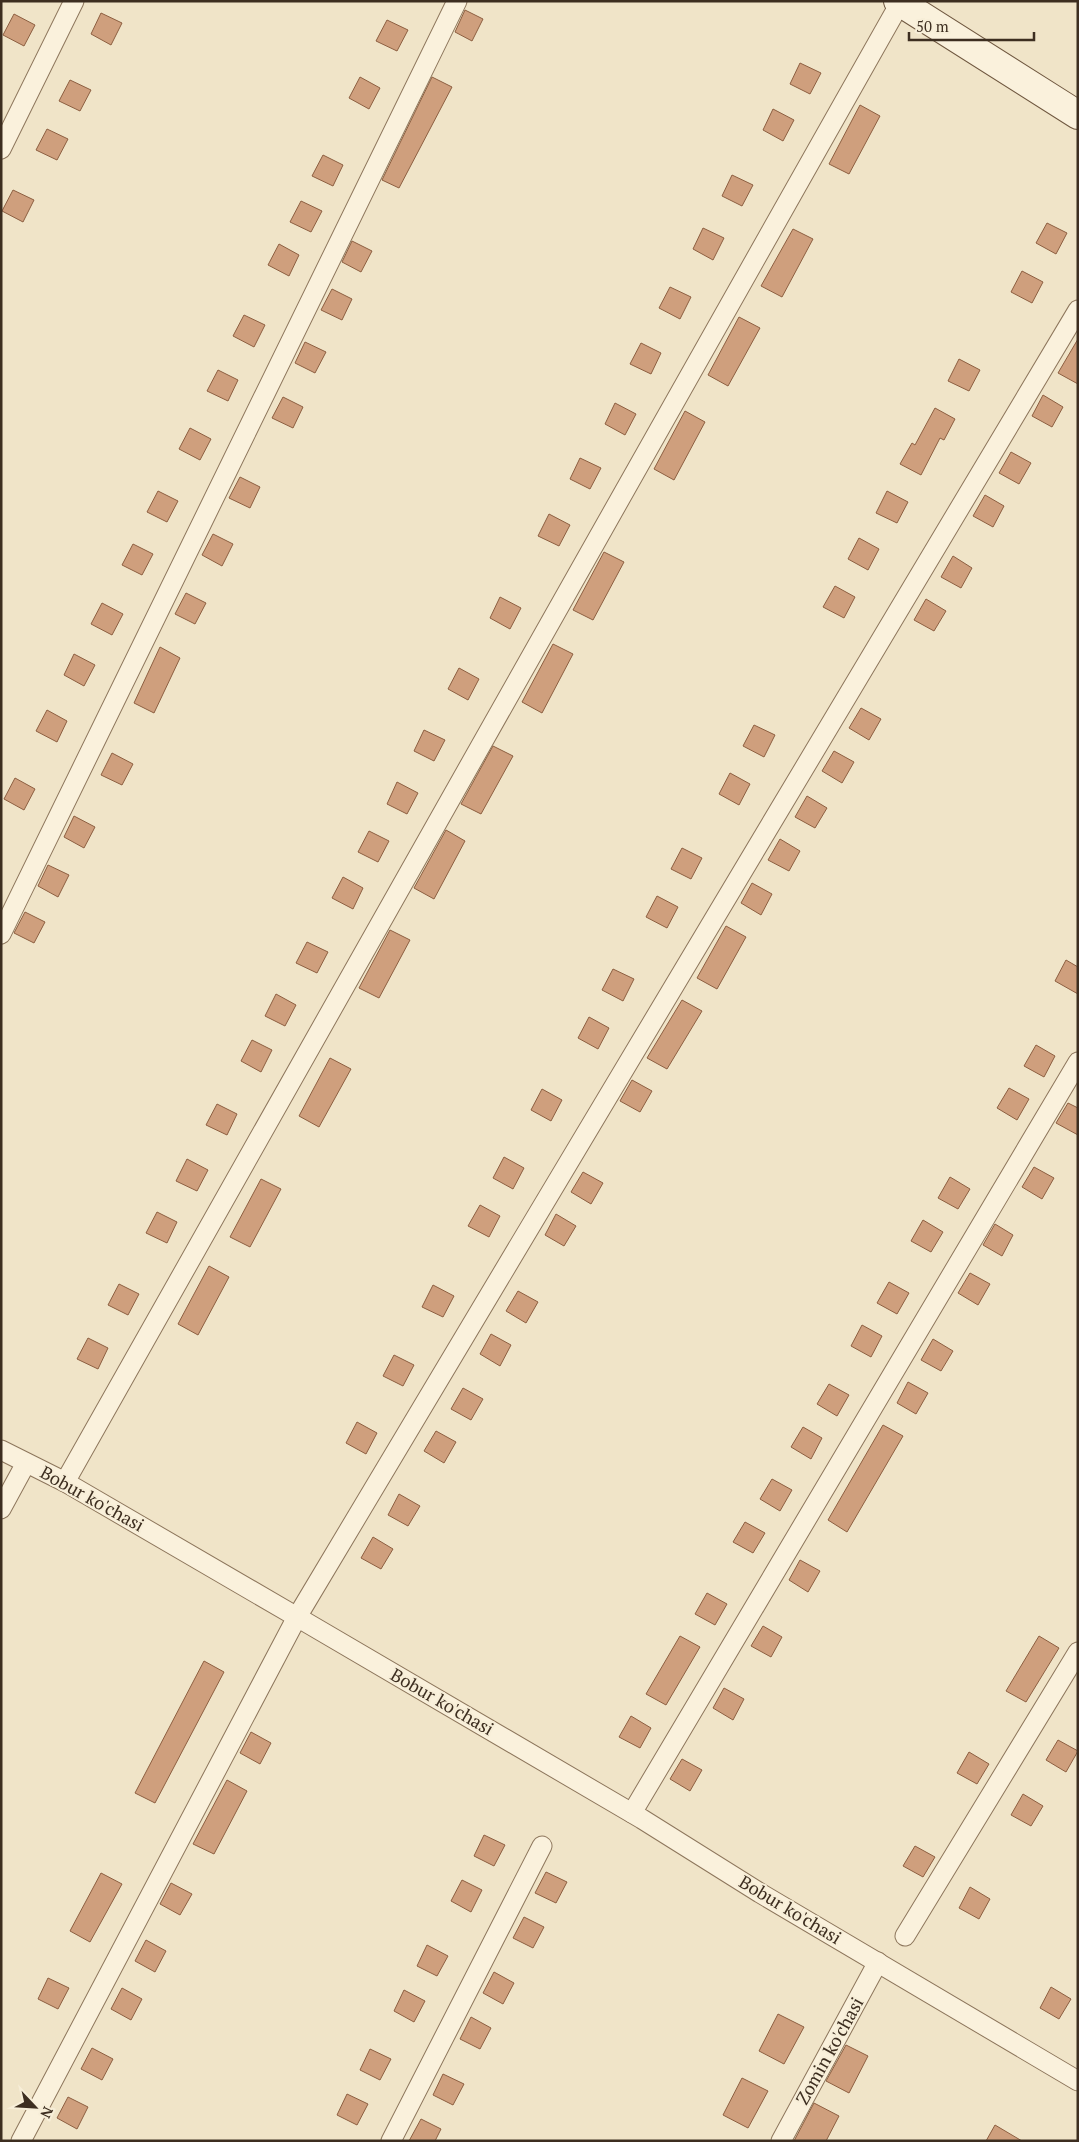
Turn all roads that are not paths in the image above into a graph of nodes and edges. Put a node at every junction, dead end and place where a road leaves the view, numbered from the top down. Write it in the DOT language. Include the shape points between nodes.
graph roads {
  1 [pos="74,1"];
  2 [pos="457,1"];
  3 [pos="899,2"];
  4 [pos="1078,115"];
  5 [pos="1,149"];
  6 [pos="1078,310"];
  7 [pos="1,934"];
  8 [pos="1078,1062"];
  9 [pos="1,1450"];
  10 [pos="26,1463"];
  11 [pos="65,1482"];
  12 [pos="1,1509"];
  13 [pos="297,1617"];
  14 [pos="1078,1652"];
  15 [pos="632,1814"];
  16 [pos="542,1846"];
  17 [pos="905,1936"];
  18 [pos="878,1962"];
  19 [pos="1078,2081"];
  20 [pos="21,2141"];
  21 [pos="391,2141"];
  22 [pos="781,2141"];
  1 -- 5 [label="street"];
  2 -- 7 [label="street"];
  3 -- 4 [label="street"];
  3 -- 11 [label="street"];
  6 -- 13 [label="street"];
  8 -- 15 [label="street"];
  9 -- 10 [label="street, Bobur ko'chasi"];
  10 -- 11 [label="street, Bobur ko'chasi"];
  10 -- 12 [label="street"];
  11 -- 13 [label="street, Bobur ko'chasi"];
  13 -- 15 [label="street, Bobur ko'chasi"];
  13 -- 20 [label="street"];
  14 -- 17 [label="street"];
  15 -- 18 [label="street, Bobur ko'chasi"];
  16 -- 21 [label="street"];
  18 -- 19 [label="street, Bobur ko'chasi"];
  18 -- 22 [label="street, Zomin ko'chasi"];
}
